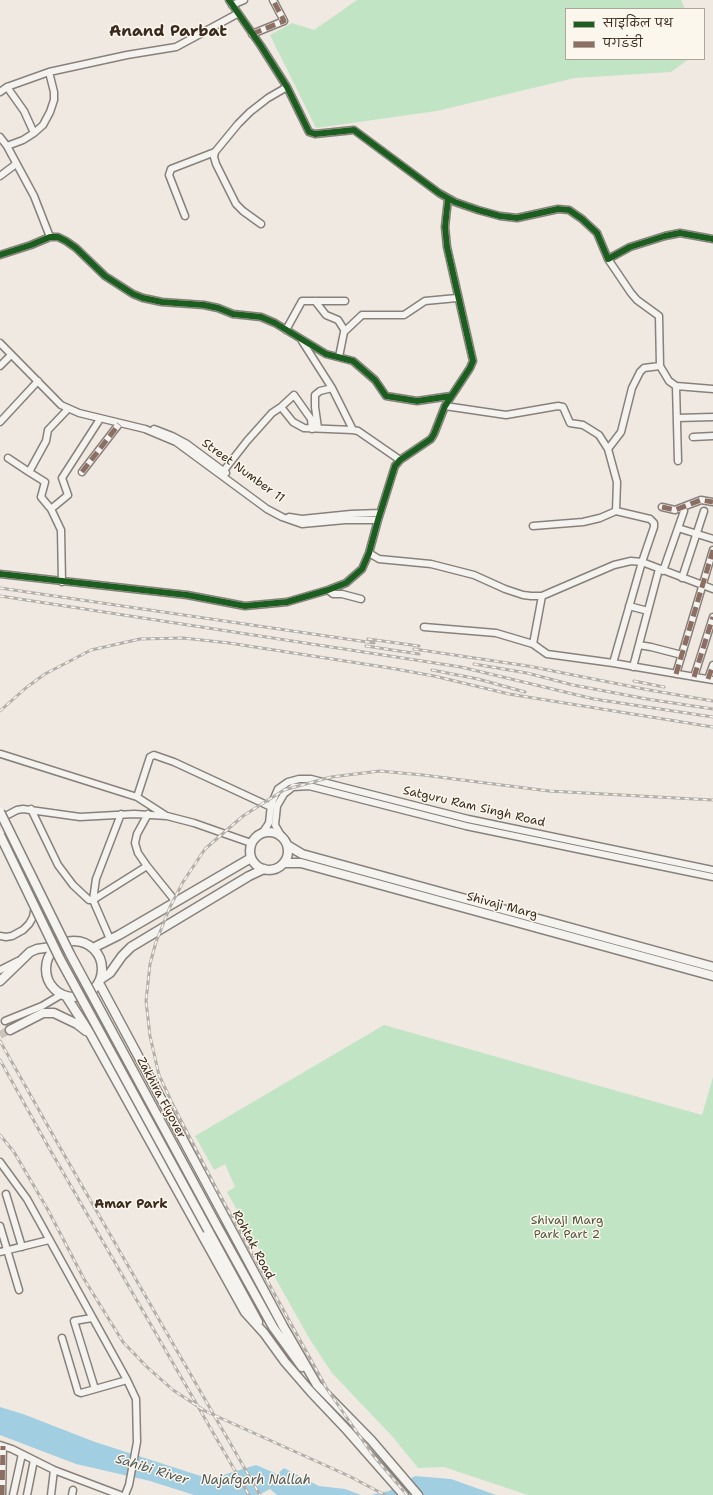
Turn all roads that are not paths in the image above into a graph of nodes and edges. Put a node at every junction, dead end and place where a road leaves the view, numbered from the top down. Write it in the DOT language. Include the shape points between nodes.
graph roads {
  1 [pos="244,0"];
  2 [pos="273,0"];
  3 [pos="230,2"];
  4 [pos="238,14"];
  5 [pos="252,34"];
  6 [pos="49,72"];
  7 [pos="7,87"];
  8 [pos="287,87"];
  9 [pos="0,92"];
  10 [pos="34,133"];
  11 [pos="0,137"];
  12 [pos="7,146"];
  13 [pos="215,152"];
  14 [pos="16,164"];
  15 [pos="0,176"];
  16 [pos="448,199"];
  17 [pos="185,216"];
  18 [pos="261,224"];
  19 [pos="50,237"];
  20 [pos="713,239"];
  21 [pos="0,255"];
  22 [pos="608,259"];
  23 [pos="457,298"];
  24 [pos="315,301"];
  25 [pos="345,301"];
  26 [pos="286,330"];
  27 [pos="345,331"];
  28 [pos="300,339"];
  29 [pos="0,343"];
  30 [pos="11,355"];
  31 [pos="339,357"];
  32 [pos="0,366"];
  33 [pos="660,366"];
  34 [pos="38,381"];
  35 [pos="676,386"];
  36 [pos="332,388"];
  37 [pos="713,389"];
  38 [pos="451,396"];
  39 [pos="445,406"];
  40 [pos="281,407"];
  41 [pos="68,409"];
  42 [pos="713,417"];
  43 [pos="677,418"];
  44 [pos="100,419"];
  45 [pos="0,422"];
  46 [pos="119,424"];
  47 [pos="315,429"];
  48 [pos="353,430"];
  49 [pos="713,436"];
  50 [pos="693,437"];
  51 [pos="608,450"];
  52 [pos="8,458"];
  53 [pos="400,460"];
  54 [pos="678,461"];
  55 [pos="30,472"];
  56 [pos="82,472"];
  57 [pos="222,472"];
  58 [pos="713,502"];
  59 [pos="662,507"];
  60 [pos="51,509"];
  61 [pos="616,511"];
  62 [pos="684,511"];
  63 [pos="704,511"];
  64 [pos="379,516"];
  65 [pos="533,526"];
  66 [pos="678,528"];
  67 [pos="696,534"];
  68 [pos="713,539"];
  69 [pos="713,550"];
  70 [pos="369,553"];
  71 [pos="642,562"];
  72 [pos="661,570"];
  73 [pos="0,574"];
  74 [pos="682,578"];
  75 [pos="62,582"];
  76 [pos="702,586"];
  77 [pos="713,589"];
  78 [pos="328,590"];
  79 [pos="542,596"];
  80 [pos="361,600"];
  81 [pos="629,606"];
  82 [pos="648,611"];
  83 [pos="713,616"];
  84 [pos="424,627"];
  85 [pos="533,644"];
  86 [pos="639,645"];
  87 [pos="682,655"];
  88 [pos="613,663"];
  89 [pos="713,665"];
  90 [pos="633,667"];
  91 [pos="676,674"];
  92 [pos="694,677"];
  93 [pos="711,680"];
  94 [pos="0,754"];
  95 [pos="137,797"];
  96 [pos="271,807"];
  97 [pos="31,809"];
  98 [pos="0,812"];
  99 [pos="121,814"];
  100 [pos="148,814"];
  101 [pos="167,816"];
  102 [pos="0,819"];
  103 [pos="263,832"];
  104 [pos="0,835"];
  105 [pos="282,837"];
  106 [pos="251,843"];
  107 [pos="287,845"];
  108 [pos="252,858"];
  109 [pos="284,863"];
  110 [pos="147,866"];
  111 [pos="264,869"];
  112 [pos="713,870"];
  113 [pos="713,877"];
  114 [pos="93,900"];
  115 [pos="176,902"];
  116 [pos="35,906"];
  117 [pos="0,936"];
  118 [pos="110,939"];
  119 [pos="59,946"];
  120 [pos="94,948"];
  121 [pos="21,960"];
  122 [pos="713,967"];
  123 [pos="0,970"];
  124 [pos="713,976"];
  125 [pos="0,981"];
  126 [pos="100,981"];
  127 [pos="62,995"];
  128 [pos="42,1006"];
  129 [pos="39,1016"];
  130 [pos="5,1021"];
  131 [pos="10,1030"];
  132 [pos="91,1035"];
  133 [pos="0,1162"];
  134 [pos="6,1194"];
  135 [pos="0,1226"];
  136 [pos="49,1240"];
  137 [pos="22,1246"];
  138 [pos="3,1251"];
  139 [pos="19,1290"];
  140 [pos="92,1318"];
  141 [pos="264,1333"];
  142 [pos="62,1338"];
  143 [pos="127,1380"];
  144 [pos="317,1385"];
  145 [pos="95,1390"];
  146 [pos="1,1446"];
  147 [pos="22,1454"];
  148 [pos="34,1460"];
  149 [pos="54,1470"];
  150 [pos="2,1495"];
  151 [pos="13,1495"];
  152 [pos="28,1495"];
  153 [pos="51,1495"];
  154 [pos="120,1495"];
  155 [pos="125,1495"];
  156 [pos="404,1495"];
  157 [pos="418,1495"];
  1 -- 3 [label="street"];
  2 -- 5 [label="street" via="284,21"];
  3 -- 4 [label="street"];
  4 -- 5 [label="street"];
  4 -- 6 [label="street" via="176,46"];
  5 -- 8 [label="street"];
  6 -- 7 [label="street"];
  6 -- 10 [label="street" via="54,92 52,105 43,125"];
  7 -- 9 [label="street"];
  7 -- 10 [label="street" via="24,111"];
  8 -- 13 [label="street" via="268,98 244,118"];
  8 -- 16 [label="street" via="309,132 315,134 354,130"];
  10 -- 12 [label="street"];
  11 -- 12 [label="street"];
  12 -- 14 [label="street"];
  13 -- 17 [label="street" via="170,171 169,175"];
  13 -- 18 [label="street" via="216,164 236,204"];
  14 -- 15 [label="street"];
  14 -- 19 [label="street" via="34,196"];
  16 -- 22 [label="street" via="509,218 558,209 569,210 582,218 597,233"];
  16 -- 23 [label="street" via="446,239"];
  19 -- 21 [label="street"];
  19 -- 26 [label="street" via="66,241 106,276 143,298 204,305 233,314 261,317"];
  20 -- 22 [label="street" via="680,233 630,247"];
  22 -- 33 [label="street" via="634,297 659,316"];
  23 -- 27 [label="street" via="425,301 404,315 362,315"];
  23 -- 38 [label="street" via="473,361"];
  24 -- 25 [label="street"];
  24 -- 26 [label="street" via="302,301"];
  24 -- 27 [label="street" via="326,315 338,320"];
  26 -- 28 [label="street"];
  27 -- 31 [label="street"];
  28 -- 31 [label="street" via="326,354"];
  28 -- 36 [label="street"];
  29 -- 30 [label="street, Street Number 11"];
  30 -- 32 [label="street"];
  30 -- 34 [label="street, Street Number 11"];
  31 -- 38 [label="street" via="353,361 375,380 386,396 417,401"];
  33 -- 35 [label="street" via="669,381"];
  33 -- 51 [label="street" via="644,368 640,372 632,388 621,432"];
  34 -- 41 [label="street, Street Number 11" via="58,403"];
  34 -- 45 [label="street"];
  35 -- 37 [label="street"];
  35 -- 43 [label="street"];
  36 -- 47 [label="street" via="320,390 315,395"];
  36 -- 48 [label="street"];
  38 -- 39 [label="street"];
  39 -- 51 [label="street" via="506,415 563,407 570,423 583,425 591,430 598,435"];
  39 -- 53 [label="street" via="431,439"];
  40 -- 47 [label="street" via="293,422 304,428"];
  40 -- 47 [label="street" via="294,395"];
  40 -- 57 [label="street" via="272,413"];
  41 -- 44 [label="street, Street Number 11"];
  41 -- 55 [label="street" via="48,430 46,441"];
  42 -- 43 [label="street"];
  43 -- 54 [label="street"];
  44 -- 46 [label="street, Street Number 11"];
  44 -- 60 [label="street" via="62,478 68,495"];
  46 -- 56 [label="street"];
  46 -- 57 [label="street, Street Number 11" via="145,429 178,443"];
  47 -- 48 [label="street"];
  48 -- 53 [label="street" via="363,434"];
  49 -- 50 [label="street"];
  51 -- 61 [label="street" via="617,482"];
  52 -- 55 [label="street"];
  53 -- 64 [label="street" via="392,473"];
  55 -- 60 [label="street" via="45,482 40,496"];
  57 -- 64 [label="street, Street Number 11" via="267,509 298,524"];
  58 -- 59 [label="street" via="701,500 675,510"];
  60 -- 75 [label="street" via="61,530"];
  61 -- 65 [label="street" via="583,522"];
  61 -- 71 [label="street" via="650,519 654,523"];
  62 -- 66 [label="street"];
  63 -- 67 [label="street"];
  64 -- 70 [label="street"];
  66 -- 67 [label="street"];
  66 -- 72 [label="street"];
  67 -- 68 [label="street"];
  67 -- 74 [label="street"];
  69 -- 76 [label="street"];
  70 -- 78 [label="street" via="362,569 346,583"];
  70 -- 79 [label="street" via="379,558 431,564 474,575 523,595"];
  71 -- 72 [label="street"];
  71 -- 79 [label="street" via="631,560 614,565"];
  71 -- 81 [label="street"];
  72 -- 74 [label="street"];
  72 -- 82 [label="street"];
  73 -- 75 [label="street"];
  74 -- 76 [label="street"];
  75 -- 78 [label="street" via="187,596 245,606 288,602"];
  76 -- 77 [label="street"];
  76 -- 87 [label="street"];
  78 -- 80 [label="street" via="333,594"];
  79 -- 85 [label="street"];
  81 -- 82 [label="street"];
  81 -- 88 [label="street"];
  82 -- 86 [label="street"];
  83 -- 92 [label="street"];
  84 -- 85 [label="street" via="496,633"];
  85 -- 88 [label="street" via="548,654"];
  86 -- 87 [label="street"];
  86 -- 90 [label="street"];
  87 -- 91 [label="street"];
  88 -- 90 [label="street"];
  89 -- 93 [label="street"];
  90 -- 91 [label="street"];
  91 -- 92 [label="street"];
  92 -- 93 [label="street"];
  94 -- 95 [label="street"];
  95 -- 96 [label="street" via="150,758 154,754"];
  95 -- 101 [label="street"];
  96 -- 103 [label="street, Satguru Ram Singh Road" via="269,823"];
  96 -- 112 [label="street, Satguru Ram Singh Road" via="278,789 288,782 311,779 468,819"];
  97 -- 99 [label="street" via="80,817"];
  97 -- 102 [label="street" via="17,810"];
  97 -- 114 [label="street" via="58,865 73,885 85,897"];
  98 -- 144 [label="main road, Zakhira Flyover, bridge" via="70,954 217,1226 273,1327"];
  99 -- 100 [label="street"];
  99 -- 114 [label="street" via="96,879"];
  100 -- 101 [label="street"];
  100 -- 110 [label="street" via="135,843"];
  101 -- 106 [label="street"];
  103 -- 105 [label="main road" via="273,832"];
  103 -- 106 [label="main road"];
  104 -- 116 [label="main road, Zakhira Flyover, bridge"];
  105 -- 107 [label="main road"];
  105 -- 113 [label="street, Satguru Ram Singh Road" via="275,825 277,806 284,794 293,787 309,786 466,826"];
  106 -- 108 [label="main road"];
  107 -- 109 [label="main road" via="288,854"];
  107 -- 122 [label="main road, Shivaji Marg" via="302,854"];
  108 -- 111 [label="main road" via="256,865"];
  108 -- 115 [label="main road"];
  109 -- 111 [label="main road" via="278,868"];
  109 -- 124 [label="main road, Shivaji Marg" via="301,863"];
  110 -- 114 [label="street"];
  110 -- 115 [label="street"];
  111 -- 126 [label="main road" via="248,876 131,947"];
  114 -- 118 [label="street"];
  115 -- 118 [label="main road"];
  116 -- 117 [label="street" via="31,921 24,930 12,936"];
  116 -- 141 [label="main road, Zakhira Flyover, bridge" via="60,958"];
  118 -- 120 [label="main road"];
  119 -- 120 [label="main road" via="65,942 80,942"];
  119 -- 121 [label="main road" via="37,949"];
  119 -- 127 [label="main road" via="52,952 46,969 52,986"];
  120 -- 126 [label="main road" via="102,962"];
  121 -- 123 [label="street"];
  121 -- 125 [label="main road"];
  126 -- 127 [label="main road" via="93,991 85,996 75,998"];
  126 -- 144 [label="main road, Rohtak Road" via="283,1326"];
  127 -- 128 [label="street"];
  127 -- 132 [label="main road"];
  128 -- 129 [label="main road"];
  128 -- 130 [label="street"];
  129 -- 131 [label="main road"];
  129 -- 132 [label="main road" via="43,1013 54,1013 77,1024"];
  132 -- 141 [label="main road" via="245,1312"];
  133 -- 136 [label="street" via="27,1199"];
  134 -- 137 [label="street"];
  135 -- 138 [label="street"];
  136 -- 137 [label="street"];
  136 -- 140 [label="street"];
  137 -- 138 [label="street"];
  138 -- 139 [label="street"];
  140 -- 143 [label="street"];
  140 -- 145 [label="street" via="74,1322"];
  141 -- 156 [label="main road" via="285,1362"];
  142 -- 145 [label="street" via="78,1392"];
  143 -- 145 [label="street"];
  143 -- 155 [label="street" via="136,1399 137,1442"];
  144 -- 157 [label="main road, Rohtak Road" via="371,1440"];
  146 -- 147 [label="street"];
  146 -- 150 [label="street"];
  147 -- 148 [label="street"];
  147 -- 151 [label="street"];
  148 -- 149 [label="street"];
  148 -- 152 [label="street"];
  149 -- 153 [label="street"];
  149 -- 154 [label="street"];
}
